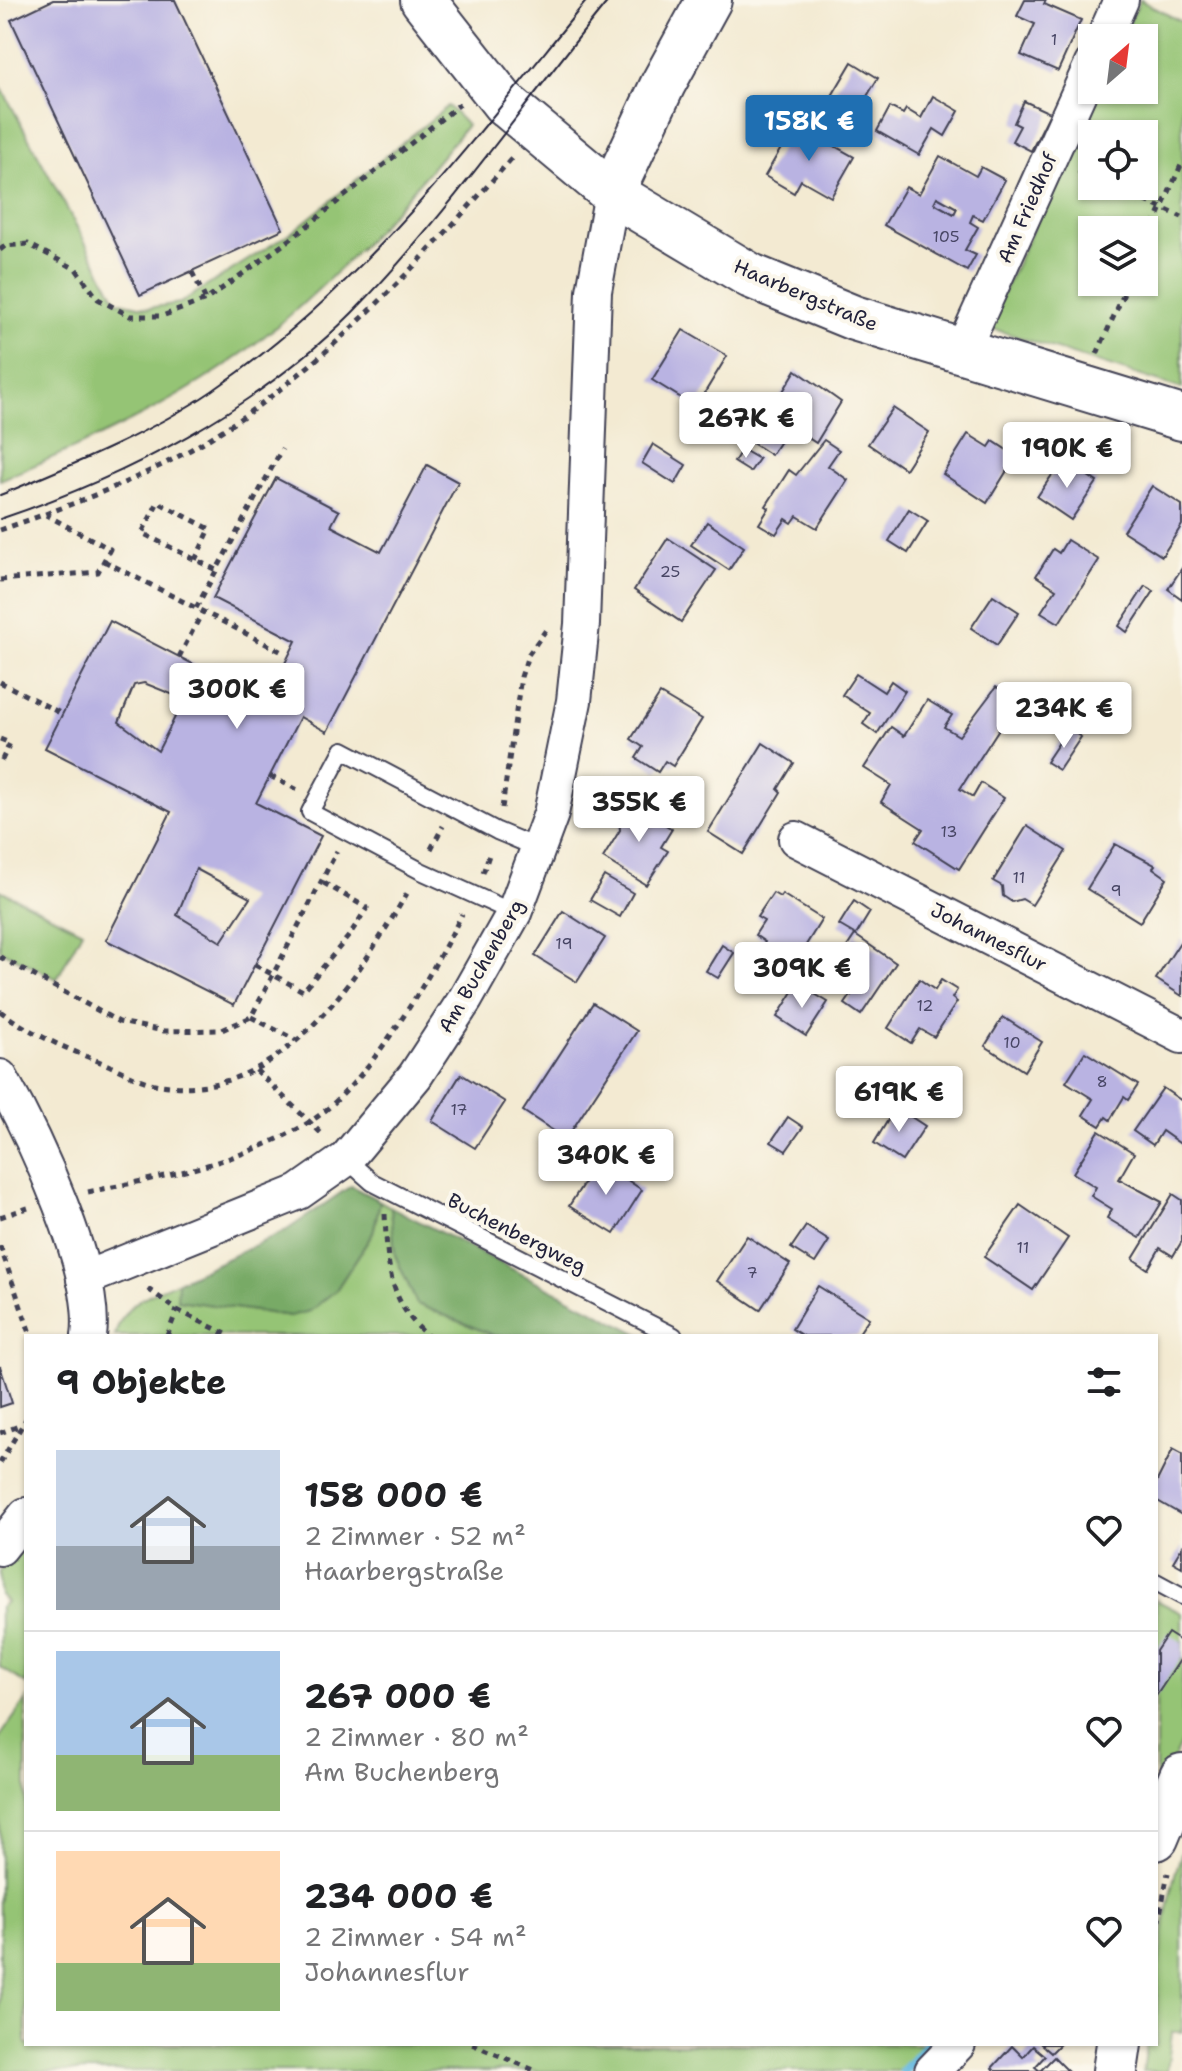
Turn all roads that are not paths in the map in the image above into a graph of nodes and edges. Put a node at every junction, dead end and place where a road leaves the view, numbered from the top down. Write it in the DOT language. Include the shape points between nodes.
graph roads {
  1 [pos="423,0"];
  2 [pos="709,0"];
  3 [pos="1121,0"];
  4 [pos="1110,24"];
  5 [pos="1078,95"];
  6 [pos="612,193"];
  7 [pos="962,351"];
  8 [pos="1182,418"];
  9 [pos="796,839"];
  10 [pos="541,849"];
  11 [pos="514,913"];
  12 [pos="1182,1036"];
  13 [pos="0,1077"];
  14 [pos="346,1159"];
  15 [pos="84,1279"];
  16 [pos="89,1334"];
  17 [pos="670,1334"];
  18 [pos="1158,1583"];
  19 [pos="1182,1596"];
  20 [pos="1182,1776"];
  21 [pos="1162,1854"];
  22 [pos="956,2046"];
  23 [pos="1119,2046"];
  24 [pos="932,2071"];
  25 [pos="1115,2071"];
  1 -- 6 [label="street, Haarbergstraße" via="504,103"];
  2 -- 6 [label="street"];
  3 -- 4 [label="street"];
  5 -- 7 [label="street, Am Friedhof"];
  6 -- 7 [label="street, Haarbergstraße" via="751,276 854,318"];
  6 -- 10 [label="street, Am Buchenberg" via="594,291 574,701"];
  7 -- 8 [label="street, Haarbergstraße"];
  9 -- 12 [label="street, Johannesflur"];
  10 -- 11 [label="street, Am Buchenberg"];
  10 -- 11 [label="lane" via="343,750 310,812"];
  11 -- 14 [label="street, Am Buchenberg" via="415,1076"];
  13 -- 15 [label="street" via="57,1198"];
  14 -- 15 [label="street, Am Buchenberg" via="299,1192"];
  14 -- 17 [label="lane, Buchenbergweg" via="385,1189"];
  15 -- 16 [label="street" via="92,1316"];
  18 -- 19 [label="lane"];
  20 -- 21 [label="street"];
  22 -- 24 [label="street"];
  23 -- 25 [label="street"];
}
